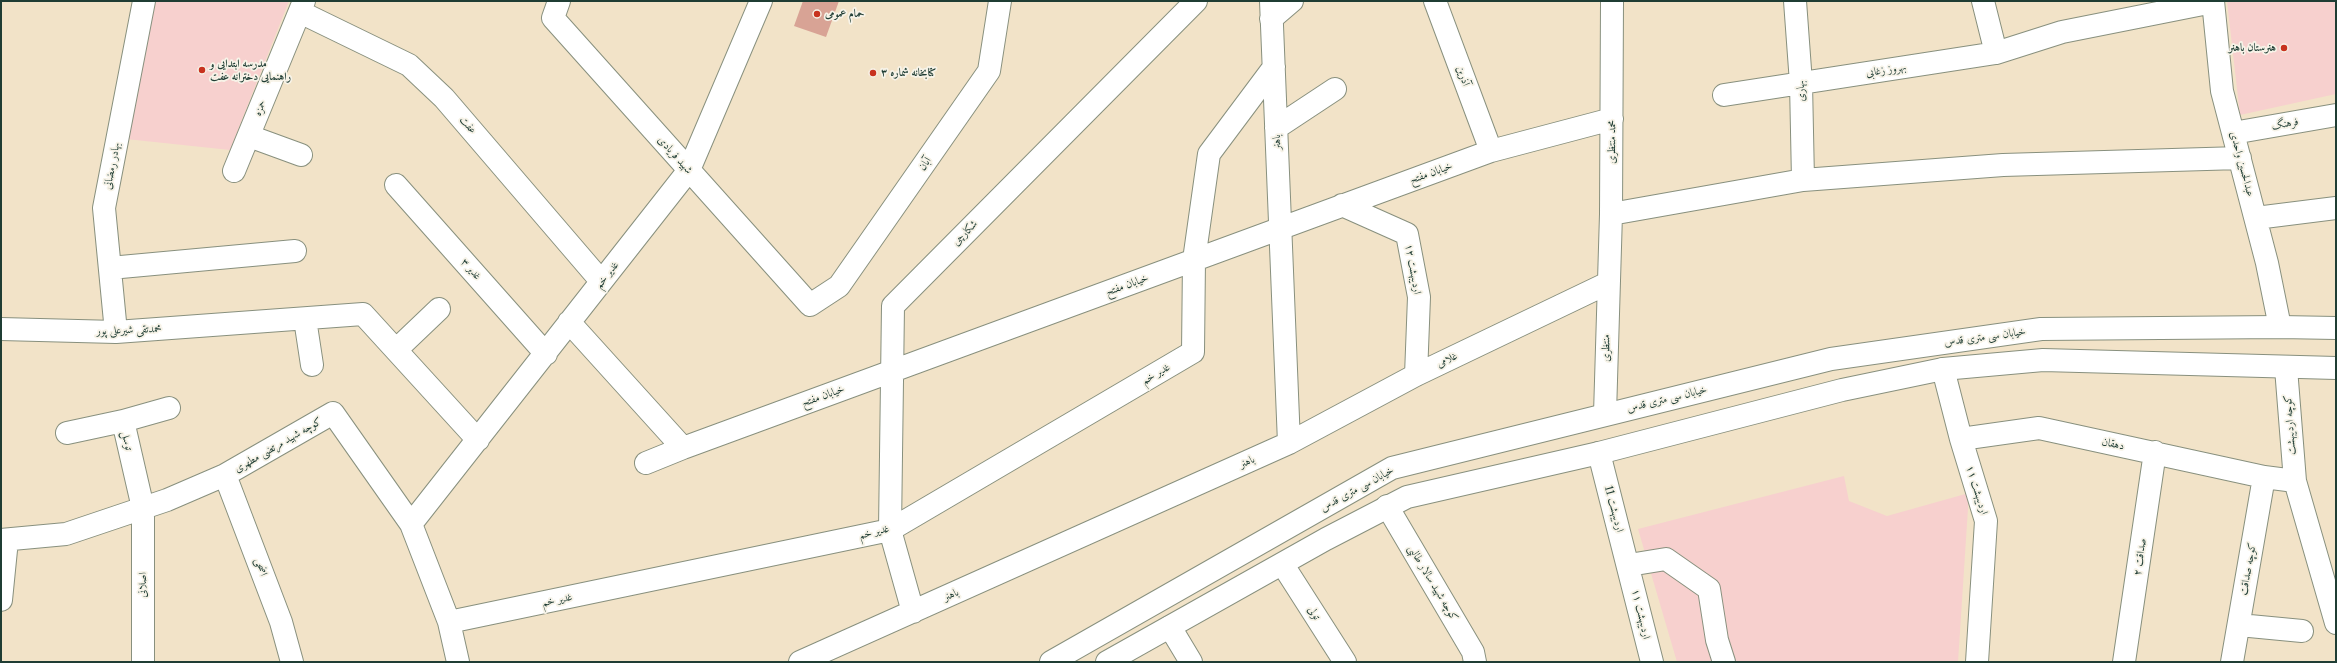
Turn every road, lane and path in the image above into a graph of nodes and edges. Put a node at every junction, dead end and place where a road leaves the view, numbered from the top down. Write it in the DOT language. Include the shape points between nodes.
graph roads {
  1 [pos="144,1"];
  2 [pos="559,1"];
  3 [pos="760,1"];
  4 [pos="1000,1"];
  5 [pos="1196,1"];
  6 [pos="1292,1"];
  7 [pos="1435,1"];
  8 [pos="1612,1"];
  9 [pos="1795,1"];
  10 [pos="1983,1"];
  11 [pos="2213,2"];
  12 [pos="302,6"];
  13 [pos="1271,10"];
  14 [pos="1996,53"];
  15 [pos="1274,67"];
  16 [pos="1801,83"];
  17 [pos="1335,89"];
  18 [pos="1724,95"];
  19 [pos="2336,115"];
  20 [pos="1612,119"];
  21 [pos="1276,128"];
  22 [pos="2233,133"];
  23 [pos="249,136"];
  24 [pos="1491,151"];
  25 [pos="301,155"];
  26 [pos="2240,158"];
  27 [pos="688,170"];
  28 [pos="234,171"];
  29 [pos="1804,180"];
  30 [pos="396,185"];
  31 [pos="1342,205"];
  32 [pos="2336,208"];
  33 [pos="1611,214"];
  34 [pos="2256,218"];
  35 [pos="1281,228"];
  36 [pos="295,251"];
  37 [pos="1194,260"];
  38 [pos="110,268"];
  39 [pos="601,281"];
  40 [pos="1608,283"];
  41 [pos="810,305"];
  42 [pos="439,309"];
  43 [pos="305,319"];
  44 [pos="569,322"];
  45 [pos="2280,326"];
  46 [pos="2336,328"];
  47 [pos="1,329"];
  48 [pos="116,332"];
  49 [pos="396,350"];
  50 [pos="546,354"];
  51 [pos="1831,359"];
  52 [pos="312,365"];
  53 [pos="2286,368"];
  54 [pos="2336,368"];
  55 [pos="1943,369"];
  56 [pos="892,370"];
  57 [pos="1416,375"];
  58 [pos="1842,390"];
  59 [pos="169,408"];
  60 [pos="1605,414"];
  61 [pos="122,421"];
  62 [pos="67,433"];
  63 [pos="1961,439"];
  64 [pos="478,440"];
  65 [pos="1289,443"];
  66 [pos="683,448"];
  67 [pos="2155,452"];
  68 [pos="1599,453"];
  69 [pos="646,463"];
  70 [pos="1392,468"];
  71 [pos="226,475"];
  72 [pos="2264,477"];
  73 [pos="2295,481"];
  74 [pos="1407,497"];
  75 [pos="1387,506"];
  76 [pos="143,508"];
  77 [pos="411,524"];
  78 [pos="890,530"];
  79 [pos="4,540"];
  80 [pos="1283,565"];
  81 [pos="1629,565"];
  82 [pos="1,600"];
  83 [pos="913,612"];
  84 [pos="449,622"];
  85 [pos="2336,623"];
  86 [pos="2239,625"];
  87 [pos="1170,627"];
  88 [pos="2302,631"];
  89 [pos="143,662"];
  90 [pos="292,662"];
  91 [pos="458,662"];
  92 [pos="800,662"];
  93 [pos="1051,662"];
  94 [pos="1107,662"];
  95 [pos="1191,662"];
  96 [pos="1345,662"];
  97 [pos="1475,662"];
  98 [pos="1652,662"];
  99 [pos="1724,662"];
  100 [pos="1977,662"];
  101 [pos="2124,662"];
  102 [pos="2232,662"];
  1 -- 38 [label="street, بهادر رمضانی" via="104,208"];
  2 -- 27 [label="street, شهید فریادی" via="553,18"];
  3 -- 27 [label="street, غدیر خم"];
  4 -- 41 [label="street, آبان" via="989,71 839,286"];
  5 -- 56 [label="street, شکارچی" via="893,306"];
  6 -- 13 [label="street"];
  7 -- 24 [label="street, آذرین"];
  8 -- 20 [label="street, محمد منتظری"];
  9 -- 16 [label="street, بهاری"];
  10 -- 14 [label="street"];
  11 -- 14 [label="street, بهروز زغابی" via="2062,32"];
  11 -- 22 [label="street, عبدالحسین واحدی" via="2222,91"];
  12 -- 23 [label="street, حمزه"];
  12 -- 39 [label="street, عفت" via="409,65 444,98"];
  13 -- 15 [label="street, باهنر"];
  14 -- 16 [label="street, بهروز زغابی"];
  15 -- 21 [label="street, باهنر"];
  15 -- 37 [label="street" via="1209,154"];
  16 -- 18 [label="street, بهروز زغابی"];
  16 -- 29 [label="street, بهاری"];
  17 -- 21 [label="street"];
  19 -- 22 [label="street, فرهنگ"];
  20 -- 24 [label="street, خیابان مفتح"];
  20 -- 33 [label="street, محمد منتظری"];
  21 -- 35 [label="street, باهنر"];
  22 -- 26 [label="street, عبدالحسین واحدی"];
  23 -- 25 [label="street"];
  23 -- 28 [label="street, حمزه"];
  24 -- 31 [label="street, خیابان مفتح"];
  26 -- 29 [label="street" via="2003,165"];
  26 -- 34 [label="street, عبدالحسین واحدی"];
  27 -- 39 [label="street, غدیر خم"];
  27 -- 41 [label="street, شهید فریادی"];
  29 -- 33 [label="street"];
  30 -- 50 [label="street, غدیر ۳"];
  31 -- 35 [label="street, خیابان مفتح"];
  31 -- 57 [label="street, ۱۲ اردیبهشت" via="1407,234 1419,296"];
  32 -- 34 [label="street"];
  33 -- 40 [label="street, محمد منتظری"];
  34 -- 45 [label="street, عبدالحسین واحدی"];
  35 -- 37 [label="street, خیابان مفتح"];
  35 -- 65 [label="street, باهنر"];
  36 -- 38 [label="street"];
  37 -- 56 [label="street, خیابان مفتح"];
  37 -- 78 [label="street, غدیر خم" via="1193,352"];
  38 -- 48 [label="street, بهادر رمضانی"];
  39 -- 44 [label="street, غدیر خم"];
  40 -- 57 [label="street, غلامی"];
  40 -- 60 [label="street, منتظری"];
  42 -- 49 [label="street"];
  43 -- 48 [label="street, محمدتقی شیرعلی پور"];
  43 -- 49 [label="street, محمدتقی شیرعلی پور" via="363,314"];
  43 -- 52 [label="street"];
  44 -- 50 [label="street, غدیر خم"];
  44 -- 66 [label="street"];
  45 -- 46 [label="street, خیابان سی متری قدس"];
  45 -- 51 [label="street, خیابان سی متری قدس" via="2041,329"];
  47 -- 48 [label="street, محمدتقی شیرعلی پور"];
  49 -- 64 [label="street"];
  50 -- 64 [label="street, غدیر خم"];
  51 -- 58 [label="street" via="1855,366 1859,377"];
  51 -- 60 [label="street, خیابان سی متری قدس"];
  53 -- 54 [label="street"];
  53 -- 55 [label="street" via="2043,360"];
  53 -- 73 [label="street, کوچه اردیبهشت"];
  55 -- 58 [label="street"];
  55 -- 63 [label="street, ۱۱ اردیبهشت"];
  56 -- 66 [label="street, خیابان مفتح"];
  56 -- 78 [label="street, شکارچی"];
  57 -- 65 [label="street, غلامی"];
  58 -- 68 [label="street"];
  59 -- 61 [label="street, توسل"];
  60 -- 70 [label="street, خیابان سی متری قدس"];
  61 -- 62 [label="street"];
  61 -- 76 [label="street, توسل"];
  63 -- 67 [label="street, دهقان" via="2039,428"];
  63 -- 100 [label="street, ۱۱ اردیبهشت" via="1986,521"];
  64 -- 77 [label="street, غدیر خم"];
  65 -- 83 [label="street, باهنر"];
  66 -- 69 [label="street, خیابان مفتح"];
  67 -- 72 [label="street, دهقان"];
  67 -- 101 [label="street, صداقت ۲"];
  68 -- 74 [label="street"];
  68 -- 81 [label="street, 11 اردیبهشت"];
  70 -- 74 [label="street"];
  70 -- 93 [label="street, خیابان سی متری قدس"];
  71 -- 76 [label="street, کوچه شهید مرتضی مطهری"];
  71 -- 77 [label="street, کوچه شهید مرتضی مطهری" via="333,414"];
  71 -- 90 [label="street, اضحی" via="273,600"];
  72 -- 73 [label="street, دهقان"];
  72 -- 86 [label="street, کوچه صداقت"];
  73 -- 85 [label="street, کوچه اردیبهشت"];
  74 -- 75 [label="street"];
  75 -- 80 [label="street"];
  75 -- 97 [label="street, کوچه شهید سالار طالبی" via="1473,652"];
  76 -- 79 [label="street, کوچه شهید مرتضی مطهری" via="66,534"];
  76 -- 89 [label="street, اصلانی"];
  77 -- 84 [label="street, کوچه شهید مرتضی مطهری"];
  78 -- 83 [label="street, شکارچی"];
  78 -- 84 [label="street, غدیر خم"];
  79 -- 82 [label="street"];
  80 -- 87 [label="street"];
  80 -- 96 [label="street, تولی"];
  81 -- 98 [label="street, ۱۱ اردیبهشت"];
  81 -- 99 [label="street" via="1666,559 1709,589 1717,640"];
  83 -- 92 [label="street, باهنر"];
  84 -- 91 [label="street, کوچه شهید مرتضی مطهری"];
  86 -- 88 [label="street"];
  86 -- 102 [label="street, کوچه صداقت"];
  87 -- 94 [label="street"];
  87 -- 95 [label="street"];
}
